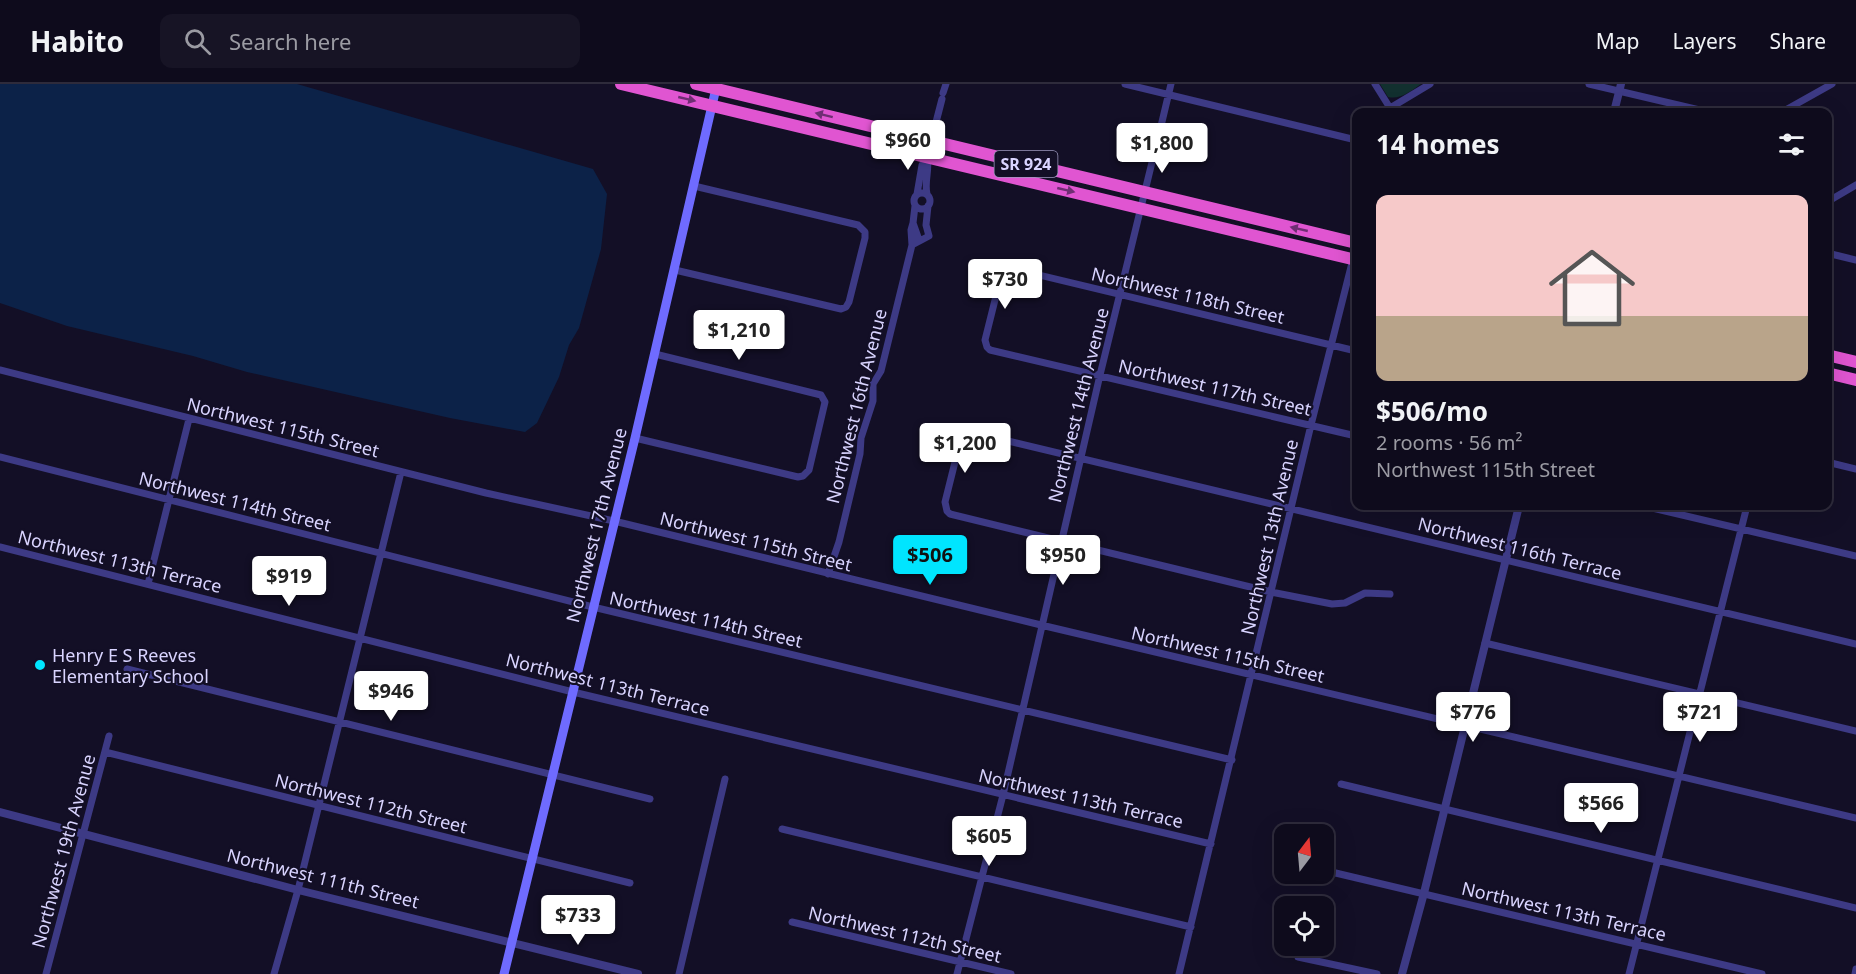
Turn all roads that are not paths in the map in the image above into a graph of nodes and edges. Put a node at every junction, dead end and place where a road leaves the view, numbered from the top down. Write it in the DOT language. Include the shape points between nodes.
graph roads {
  1 [pos="621,84"];
  2 [pos="696,84"];
  3 [pos="946,84"];
  4 [pos="1125,84"];
  5 [pos="1171,84"];
  6 [pos="1375,84"];
  7 [pos="1430,84"];
  8 [pos="1589,84"];
  9 [pos="1832,84"];
  10 [pos="717,86"];
  11 [pos="1621,88"];
  12 [pos="1169,95"];
  13 [pos="712,105"];
  14 [pos="1388,108"];
  15 [pos="1392,108"];
  16 [pos="1615,108"];
  17 [pos="1694,108"];
  18 [pos="1789,108"];
  19 [pos="1352,139"];
  20 [pos="931,141"];
  21 [pos="927,157"];
  22 [pos="1856,185"];
  23 [pos="694,186"];
  24 [pos="1144,192"];
  25 [pos="917,194"];
  26 [pos="927,194"];
  27 [pos="1832,199"];
  28 [pos="915,206"];
  29 [pos="928,206"];
  30 [pos="1140,208"];
  31 [pos="914,225"];
  32 [pos="926,225"];
  33 [pos="919,240"];
  34 [pos="912,245"];
  35 [pos="1352,251"];
  36 [pos="1352,251"];
  37 [pos="1832,254"];
  38 [pos="1856,260"];
  39 [pos="1352,264"];
  40 [pos="675,270"];
  41 [pos="1120,295"];
  42 [pos="1331,345"];
  43 [pos="1352,350"];
  44 [pos="997,351"];
  45 [pos="655,354"];
  46 [pos="1832,356"];
  47 [pos="1856,362"];
  48 [pos="0,370"];
  49 [pos="1832,374"];
  50 [pos="1100,375"];
  51 [pos="1856,380"];
  52 [pos="189,419"];
  53 [pos="1311,425"];
  54 [pos="1352,435"];
  55 [pos="635,438"];
  56 [pos="0,457"];
  57 [pos="1081,458"];
  58 [pos="1832,463"];
  59 [pos="1856,469"];
  60 [pos="401,472"];
  61 [pos="168,499"];
  62 [pos="1291,509"];
  63 [pos="1518,510"];
  64 [pos="1662,510"];
  65 [pos="1746,510"];
  66 [pos="614,521"];
  67 [pos="1742,528"];
  68 [pos="1061,540"];
  69 [pos="0,547"];
  70 [pos="380,554"];
  71 [pos="1856,556"];
  72 [pos="1506,560"];
  73 [pos="828,574"];
  74 [pos="148,584"];
  75 [pos="1271,592"];
  76 [pos="1390,594"];
  77 [pos="593,607"];
  78 [pos="1720,612"];
  79 [pos="1041,626"];
  80 [pos="360,638"];
  81 [pos="1485,643"];
  82 [pos="1856,644"];
  83 [pos="127,669"];
  84 [pos="1252,675"];
  85 [pos="573,692"];
  86 [pos="1699,694"];
  87 [pos="1023,710"];
  88 [pos="339,721"];
  89 [pos="1464,725"];
  90 [pos="1856,731"];
  91 [pos="108,736"];
  92 [pos="105,752"];
  93 [pos="1232,760"];
  94 [pos="553,776"];
  95 [pos="1678,776"];
  96 [pos="725,779"];
  97 [pos="1341,784"];
  98 [pos="1003,795"];
  99 [pos="650,799"];
  100 [pos="319,805"];
  101 [pos="1444,809"];
  102 [pos="0,812"];
  103 [pos="1856,818"];
  104 [pos="782,829"];
  105 [pos="84,834"];
  106 [pos="1211,844"];
  107 [pos="532,859"];
  108 [pos="1657,860"];
  109 [pos="1334,873"];
  110 [pos="982,878"];
  111 [pos="630,883"];
  112 [pos="298,890"];
  113 [pos="1424,893"];
  114 [pos="1856,908"];
  115 [pos="792,922"];
  116 [pos="1191,927"];
  117 [pos="512,943"];
  118 [pos="1636,944"];
  119 [pos="1298,957"];
  120 [pos="960,962"];
  121 [pos="1856,969"];
  122 [pos="46,974"];
  123 [pos="274,974"];
  124 [pos="504,974"];
  125 [pos="638,974"];
  126 [pos="679,974"];
  127 [pos="957,974"];
  128 [pos="1011,974"];
  129 [pos="1179,974"];
  130 [pos="1377,974"];
  131 [pos="1402,974"];
  132 [pos="1629,974"];
  133 [pos="1762,974"];
  134 [pos="1855,974"];
  1 -- 13 [label="highway, SR 924, one-way"];
  2 -- 10 [label="highway, SR 924"];
  3 -- 20 [label="street, Northwest 16th Avenue"];
  4 -- 12 [label="street"];
  5 -- 12 [label="street, Northwest 14th Avenue"];
  6 -- 14 [label="street"];
  7 -- 15 [label="street"];
  8 -- 11 [label="street"];
  9 -- 18 [label="street"];
  10 -- 13 [label="main road, Northwest 17th Avenue"];
  20 -- 10 [label="highway, SR 924, one-way"];
  11 -- 16 [label="street"];
  11 -- 17 [label="street"];
  12 -- 19 [label="street"];
  12 -- 24 [label="street, Northwest 14th Avenue"];
  13 -- 21 [label="highway, SR 924"];
  13 -- 23 [label="main road, Northwest 17th Avenue"];
  20 -- 21 [label="street, Northwest 16th Avenue"];
  20 -- 24 [label="highway, SR 924"];
  21 -- 25 [label="street, Northwest 16th Avenue"];
  21 -- 26 [label="street, Northwest 16th Avenue"];
  21 -- 30 [label="highway, SR 924, one-way"];
  22 -- 27 [label="street"];
  23 -- 40 [label="main road, Northwest 17th Avenue"];
  23 -- 40 [label="street" via="858,225 865,238 846,307 836,308"];
  24 -- 30 [label="street, Northwest 14th Avenue"];
  35 -- 24 [label="highway, SR 924, one-way"];
  25 -- 26 [label="street"];
  25 -- 28 [label="street, Northwest 16th Avenue"];
  26 -- 29 [label="street, Northwest 16th Avenue"];
  28 -- 29 [label="street"];
  28 -- 31 [label="street, Northwest 16th Avenue"];
  29 -- 32 [label="street, Northwest 16th Avenue"];
  30 -- 36 [label="highway, SR 924"];
  30 -- 41 [label="street, Northwest 14th Avenue"];
  31 -- 32 [label="street"];
  31 -- 33 [label="street, Northwest 16th Avenue"];
  31 -- 34 [label="street, Northwest 16th Avenue"];
  32 -- 33 [label="street, Northwest 16th Avenue" via="929,236"];
  33 -- 34 [label="street, Northwest 16th Avenue"];
  34 -- 73 [label="street, Northwest 16th Avenue" via="881,371 873,384 873,402"];
  37 -- 38 [label="street"];
  39 -- 42 [label="street, Northwest 13th Avenue"];
  40 -- 45 [label="main road, Northwest 17th Avenue"];
  41 -- 42 [label="street, Northwest 118th Street"];
  41 -- 44 [label="street, Northwest 118th Street" via="1007,269 1001,276 985,340 987,347"];
  41 -- 50 [label="street, Northwest 14th Avenue"];
  42 -- 43 [label="street, Northwest 118th Street"];
  42 -- 53 [label="street, Northwest 13th Avenue"];
  44 -- 50 [label="street, Northwest 117th Street"];
  45 -- 55 [label="main road, Northwest 17th Avenue"];
  45 -- 55 [label="street" via="817,393 825,402 809,470 798,477"];
  46 -- 47 [label="highway"];
  48 -- 52 [label="street, Northwest 115th Street"];
  49 -- 51 [label="highway"];
  50 -- 53 [label="street, Northwest 117th Street"];
  50 -- 57 [label="street, Northwest 14th Avenue"];
  52 -- 60 [label="street, Northwest 115th Street"];
  52 -- 61 [label="street"];
  53 -- 54 [label="street, Northwest 117th Street"];
  53 -- 62 [label="street, Northwest 13th Avenue"];
  55 -- 66 [label="main road, Northwest 17th Avenue"];
  56 -- 61 [label="street, Northwest 114th Street"];
  57 -- 62 [label="street, Northwest 116th Terrace"];
  57 -- 68 [label="street, Northwest 14th Avenue"];
  57 -- 68 [label="street, Northwest 116th Terrace" via="967,433 960,442 945,502 950,514"];
  58 -- 59 [label="street"];
  60 -- 66 [label="street, Northwest 115th Street"];
  60 -- 70 [label="street"];
  61 -- 70 [label="street, Northwest 114th Street"];
  61 -- 74 [label="street"];
  62 -- 72 [label="street, Northwest 116th Terrace"];
  62 -- 75 [label="street, Northwest 13th Avenue"];
  63 -- 72 [label="street"];
  64 -- 67 [label="street"];
  65 -- 67 [label="street"];
  66 -- 73 [label="street, Northwest 115th Street"];
  66 -- 77 [label="main road, Northwest 17th Avenue"];
  67 -- 71 [label="street"];
  67 -- 78 [label="street"];
  68 -- 75 [label="street"];
  68 -- 79 [label="street, Northwest 14th Avenue"];
  69 -- 74 [label="street, Northwest 113th Terrace"];
  70 -- 77 [label="street, Northwest 114th Street"];
  70 -- 80 [label="street"];
  72 -- 78 [label="street, Northwest 116th Terrace"];
  72 -- 81 [label="street"];
  73 -- 79 [label="street, Northwest 115th Street"];
  74 -- 80 [label="street, Northwest 113th Terrace"];
  75 -- 76 [label="street" via="1332,604 1345,603 1365,593"];
  75 -- 84 [label="street, Northwest 13th Avenue"];
  77 -- 85 [label="main road, Northwest 17th Avenue"];
  77 -- 87 [label="street, Northwest 114th Street"];
  78 -- 82 [label="street, Northwest 116th Terrace"];
  78 -- 86 [label="street"];
  79 -- 84 [label="street, Northwest 115th Street"];
  79 -- 87 [label="street, Northwest 14th Avenue"];
  80 -- 85 [label="street, Northwest 113th Terrace"];
  80 -- 88 [label="street"];
  81 -- 86 [label="street"];
  81 -- 89 [label="street"];
  83 -- 88 [label="street"];
  84 -- 89 [label="street, Northwest 115th Street"];
  84 -- 93 [label="street, Northwest 13th Avenue"];
  85 -- 94 [label="main road, Northwest 17th Avenue"];
  85 -- 98 [label="street, Northwest 113th Terrace"];
  86 -- 90 [label="street"];
  86 -- 95 [label="street"];
  87 -- 93 [label="street, Northwest 114th Street"];
  87 -- 98 [label="street, Northwest 14th Avenue"];
  88 -- 94 [label="street"];
  88 -- 100 [label="street"];
  89 -- 95 [label="street, Northwest 115th Street"];
  89 -- 101 [label="street"];
  91 -- 92 [label="street, Northwest 19th Avenue"];
  92 -- 100 [label="street, Northwest 112th Street"];
  92 -- 105 [label="street, Northwest 19th Avenue"];
  93 -- 106 [label="street, Northwest 13th Avenue"];
  94 -- 99 [label="street"];
  94 -- 107 [label="main road, Northwest 17th Avenue"];
  95 -- 103 [label="street, Northwest 115th Street"];
  95 -- 108 [label="street"];
  96 -- 126 [label="street"];
  97 -- 101 [label="street"];
  98 -- 106 [label="street, Northwest 113th Terrace"];
  98 -- 110 [label="street, Northwest 14th Avenue"];
  100 -- 107 [label="street, Northwest 112th Street"];
  100 -- 112 [label="street"];
  101 -- 108 [label="street"];
  101 -- 113 [label="street"];
  102 -- 105 [label="street, Northwest 111th Street"];
  104 -- 110 [label="street"];
  105 -- 112 [label="street, Northwest 111th Street"];
  105 -- 122 [label="street, Northwest 19th Avenue"];
  106 -- 116 [label="street, Northwest 13th Avenue"];
  107 -- 111 [label="street, Northwest 112th Street"];
  107 -- 117 [label="main road, Northwest 17th Avenue"];
  108 -- 114 [label="street"];
  108 -- 118 [label="street"];
  109 -- 113 [label="street, Northwest 113th Terrace"];
  110 -- 116 [label="street"];
  110 -- 120 [label="street, Northwest 14th Avenue"];
  112 -- 117 [label="street, Northwest 111th Street"];
  112 -- 123 [label="street"];
  113 -- 118 [label="street, Northwest 113th Terrace"];
  113 -- 131 [label="street"];
  115 -- 120 [label="street, Northwest 112th Street"];
  116 -- 129 [label="street, Northwest 13th Avenue"];
  117 -- 124 [label="main road, Northwest 17th Avenue"];
  117 -- 125 [label="street, Northwest 111th Street"];
  118 -- 132 [label="street"];
  118 -- 133 [label="street, Northwest 113th Terrace"];
  119 -- 130 [label="street"];
  120 -- 127 [label="street, Northwest 14th Avenue"];
  120 -- 128 [label="street, Northwest 112th Street"];
  121 -- 134 [label="street"];
}
